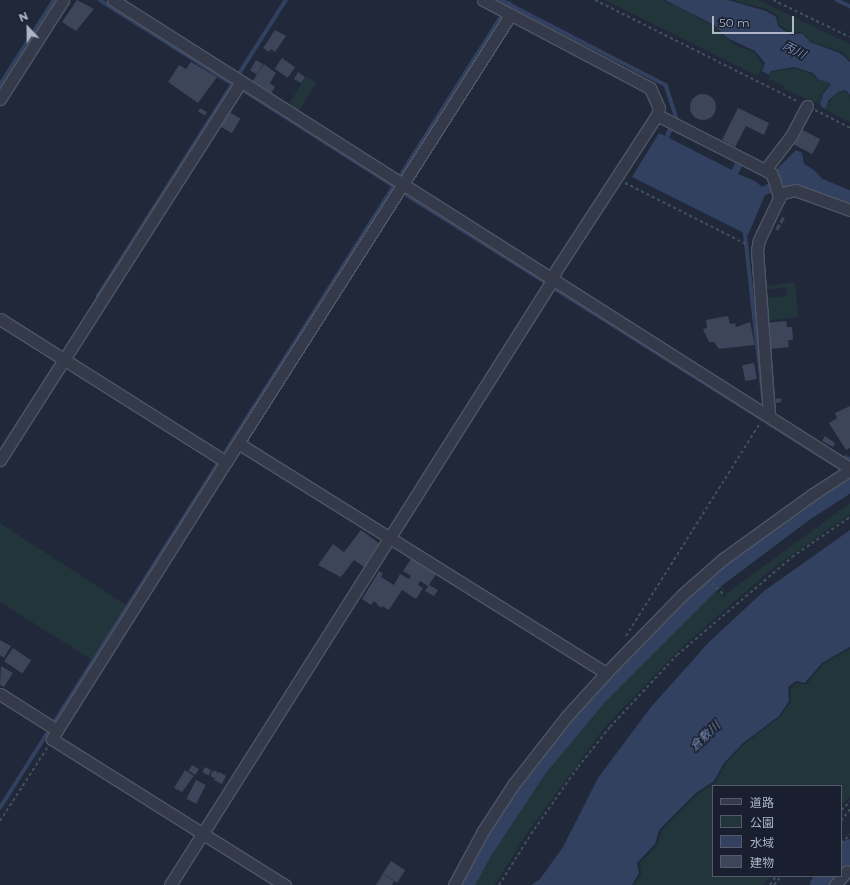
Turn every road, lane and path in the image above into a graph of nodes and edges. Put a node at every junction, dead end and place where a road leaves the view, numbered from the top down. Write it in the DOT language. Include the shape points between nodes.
graph roads {
  1 [pos="63,0"];
  2 [pos="113,0"];
  3 [pos="483,0"];
  4 [pos="595,0"];
  5 [pos="774,0"];
  6 [pos="506,12"];
  7 [pos="850,37"];
  8 [pos="237,82"];
  9 [pos="0,99"];
  10 [pos="807,106"];
  11 [pos="657,116"];
  12 [pos="850,128"];
  13 [pos="765,170"];
  14 [pos="615,178"];
  15 [pos="399,182"];
  16 [pos="779,193"];
  17 [pos="850,210"];
  18 [pos="752,248"];
  19 [pos="552,279"];
  20 [pos="0,319"];
  21 [pos="61,357"];
  22 [pos="765,419"];
  23 [pos="238,443"];
  24 [pos="0,460"];
  25 [pos="222,460"];
  26 [pos="850,469"];
  27 [pos="850,517"];
  28 [pos="393,538"];
  29 [pos="716,587"];
  30 [pos="725,596"];
  31 [pos="622,642"];
  32 [pos="606,673"];
  33 [pos="0,694"];
  34 [pos="53,731"];
  35 [pos="850,802"];
  36 [pos="842,809"];
  37 [pos="850,809"];
  38 [pos="842,820"];
  39 [pos="0,821"];
  40 [pos="206,835"];
  41 [pos="850,835"];
  42 [pos="842,842"];
  43 [pos="781,877"];
  44 [pos="841,877"];
  45 [pos="170,885"];
  46 [pos="285,885"];
  47 [pos="454,885"];
  48 [pos="499,885"];
  49 [pos="774,885"];
  50 [pos="835,885"];
  1 -- 9 [label="street"];
  2 -- 8 [label="street"];
  3 -- 6 [label="street"];
  4 -- 10 [label="path"];
  5 -- 7 [label="path"];
  6 -- 11 [label="street" via="650,88 659,108"];
  6 -- 15 [label="street"];
  8 -- 15 [label="street"];
  8 -- 21 [label="street"];
  10 -- 12 [label="path"];
  10 -- 13 [label="street" via="791,136"];
  11 -- 13 [label="street"];
  11 -- 14 [label="street"];
  13 -- 16 [label="street" via="774,180"];
  14 -- 18 [label="path"];
  14 -- 19 [label="street"];
  15 -- 19 [label="street"];
  15 -- 23 [label="street"];
  16 -- 17 [label="street" via="795,190"];
  16 -- 22 [label="street" via="757,250"];
  19 -- 22 [label="street"];
  19 -- 28 [label="street"];
  20 -- 21 [label="street"];
  21 -- 24 [label="street"];
  21 -- 25 [label="street"];
  22 -- 26 [label="street"];
  22 -- 31 [label="path"];
  23 -- 25 [label="street"];
  23 -- 28 [label="street"];
  25 -- 34 [label="street"];
  26 -- 32 [label="street" via="723,559 682,595"];
  27 -- 48 [label="path" via="792,557 677,655 610,727 578,767 530,834"];
  28 -- 32 [label="street"];
  28 -- 40 [label="street"];
  29 -- 30 [label="path"];
  32 -- 47 [label="street" via="567,716 513,785 482,831"];
  33 -- 34 [label="street"];
  34 -- 39 [label="path"];
  34 -- 40 [label="street"];
  35 -- 36 [label="path"];
  37 -- 38 [label="path"];
  40 -- 45 [label="street"];
  40 -- 46 [label="street"];
  41 -- 42 [label="path"];
  43 -- 49 [label="path"];
  44 -- 50 [label="street"];
}
